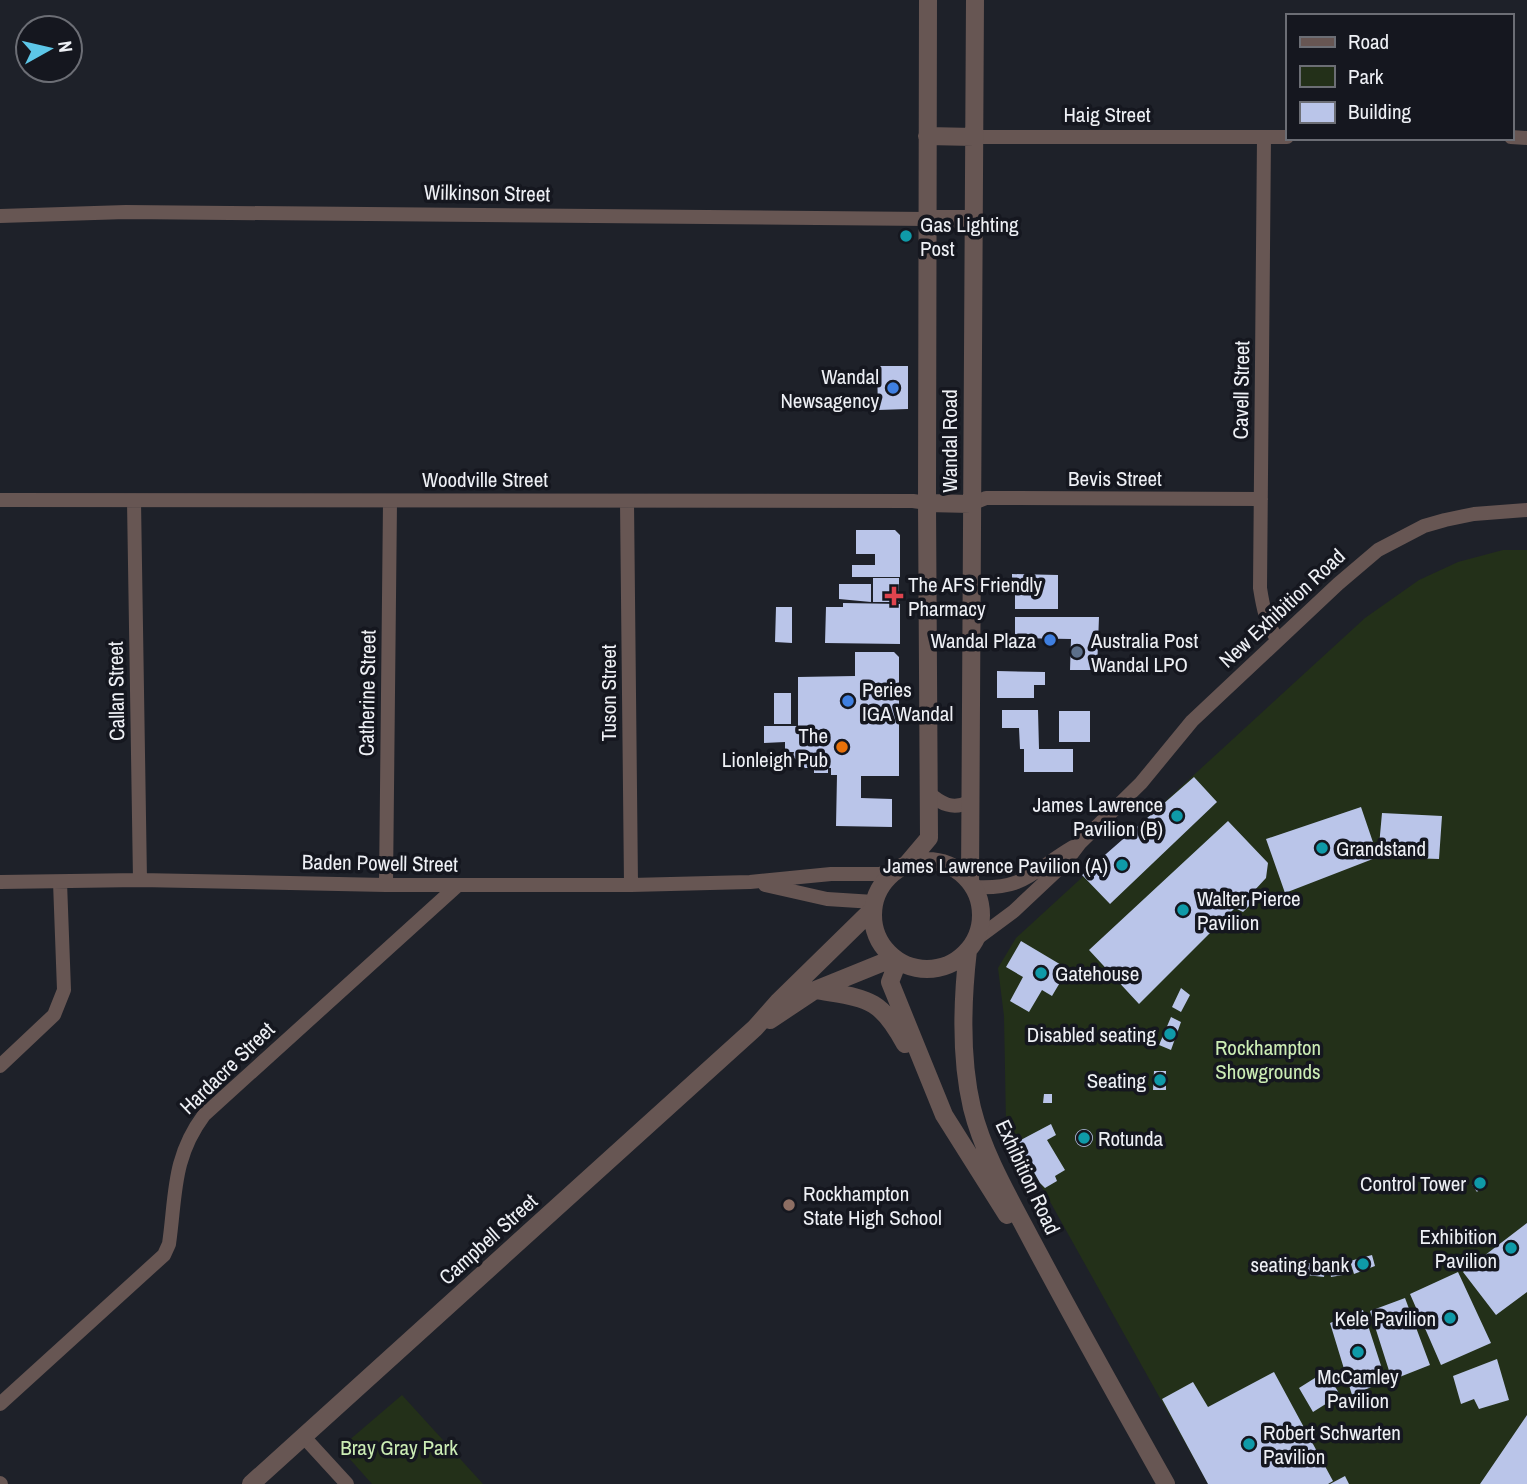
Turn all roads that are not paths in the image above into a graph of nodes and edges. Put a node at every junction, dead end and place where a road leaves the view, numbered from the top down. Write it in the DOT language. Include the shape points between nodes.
graph roads {
  1 [pos="928,0"];
  2 [pos="975,0"];
  3 [pos="927,136"];
  4 [pos="1264,136"];
  5 [pos="974,137"];
  6 [pos="1286,137"];
  7 [pos="0,216"];
  8 [pos="928,219"];
  9 [pos="973,219"];
  10 [pos="1261,499"];
  11 [pos="1527,499"];
  12 [pos="0,500"];
  13 [pos="134,501"];
  14 [pos="390,502"];
  15 [pos="627,502"];
  16 [pos="927,503"];
  17 [pos="971,504"];
  18 [pos="1527,510"];
  19 [pos="1278,640"];
  20 [pos="929,793"];
  21 [pos="969,802"];
  22 [pos="1080,843"];
  23 [pos="903,866"];
  24 [pos="140,880"];
  25 [pos="60,882"];
  26 [pos="750,882"];
  27 [pos="4,884"];
  28 [pos="386,885"];
  29 [pos="631,885"];
  30 [pos="972,885"];
  31 [pos="457,886"];
  32 [pos="874,906"];
  33 [pos="972,945"];
  34 [pos="896,960"];
  35 [pos="815,990"];
  36 [pos="755,1028"];
  37 [pos="0,1066"];
  38 [pos="944,1115"];
  39 [pos="1079,1330"];
  40 [pos="0,1404"];
  41 [pos="303,1436"];
  42 [pos="251,1484"];
  43 [pos="347,1484"];
  44 [pos="1166,1484"];
  1 -- 3 [label="street, Wandal Road"];
  2 -- 5 [label="street, Wandal Road"];
  3 -- 5 [label="street, Haig Street"];
  3 -- 8 [label="street, Wandal Road"];
  4 -- 5 [label="street, Haig Street"];
  4 -- 6 [label="street, Haig Street"];
  4 -- 10 [label="street, Cavell Street"];
  5 -- 9 [label="street, Wandal Road"];
  7 -- 8 [label="street, Wilkinson Street" via="126,212"];
  8 -- 9 [label="street, Wilkinson Street"];
  8 -- 16 [label="street, Wandal Road"];
  9 -- 17 [label="street, Wandal Road"];
  10 -- 17 [label="street, Bevis Street" via="986,498"];
  10 -- 19 [label="street, Cavell Street" via="1260,588 1269,628"];
  11 -- 18 [label="street"];
  12 -- 13 [label="street, Woodville Street"];
  13 -- 14 [label="street, Woodville Street"];
  13 -- 24 [label="street, Callan Street"];
  14 -- 15 [label="street, Woodville Street"];
  14 -- 28 [label="street, Catherine Street"];
  15 -- 16 [label="street, Woodville Street"];
  15 -- 29 [label="street, Tuson Street"];
  16 -- 17 [label="street, Woodville Street"];
  16 -- 20 [label="street, Wandal Road"];
  17 -- 21 [label="street, Wandal Road"];
  18 -- 19 [label="street, New Exhibition Road" via="1474,514 1400,537 1378,550"];
  19 -- 22 [label="street, New Exhibition Road" via="1192,721 1141,783"];
  20 -- 21 [label="street" via="944,804"];
  20 -- 23 [label="street, Wandal Road" via="929,838"];
  21 -- 30 [label="street, Wandal Road"];
  22 -- 30 [label="street, New Exhibition Road" via="1022,881 998,888"];
  22 -- 33 [label="street, New Exhibition Road" via="1014,911"];
  23 -- 26 [label="street, Baden Powell Street" via="880,874"];
  23 -- 30 [label="street" via="935,861 960,872"];
  23 -- 32 [label="street" via="879,889"];
  24 -- 25 [label="street, Baden Powell Street"];
  24 -- 28 [label="street, Baden Powell Street"];
  25 -- 27 [label="street, Baden Powell Street"];
  25 -- 37 [label="street" via="64,990 54,1015"];
  26 -- 29 [label="street, Baden Powell Street"];
  26 -- 32 [label="street, Baden Powell Street"];
  28 -- 31 [label="street, Baden Powell Street"];
  29 -- 31 [label="street, Baden Powell Street"];
  30 -- 33 [label="street" via="981,915"];
  31 -- 40 [label="street, Hardacre Street" via="204,1115 190,1133 177,1173 164,1255"];
  32 -- 34 [label="street" via="874,928"];
  32 -- 36 [label="street, Campbell Street"];
  33 -- 34 [label="street" via="943,967 912,967"];
  33 -- 39 [label="street, Exhibition Road" via="963,1011 972,1106 984,1148"];
  34 -- 35 [label="street, Campbell Street"];
  34 -- 38 [label="street, Exhibition Road" via="890,982"];
  35 -- 36 [label="street, Campbell Street"];
  35 -- 38 [label="street, Exhibition Road" via="877,1004 891,1019"];
  36 -- 41 [label="street, Campbell Street"];
  38 -- 39 [label="street, Exhibition Road"];
  39 -- 44 [label="street, Exhibition Road"];
  41 -- 42 [label="street, Campbell Street"];
  41 -- 43 [label="street"];
}
